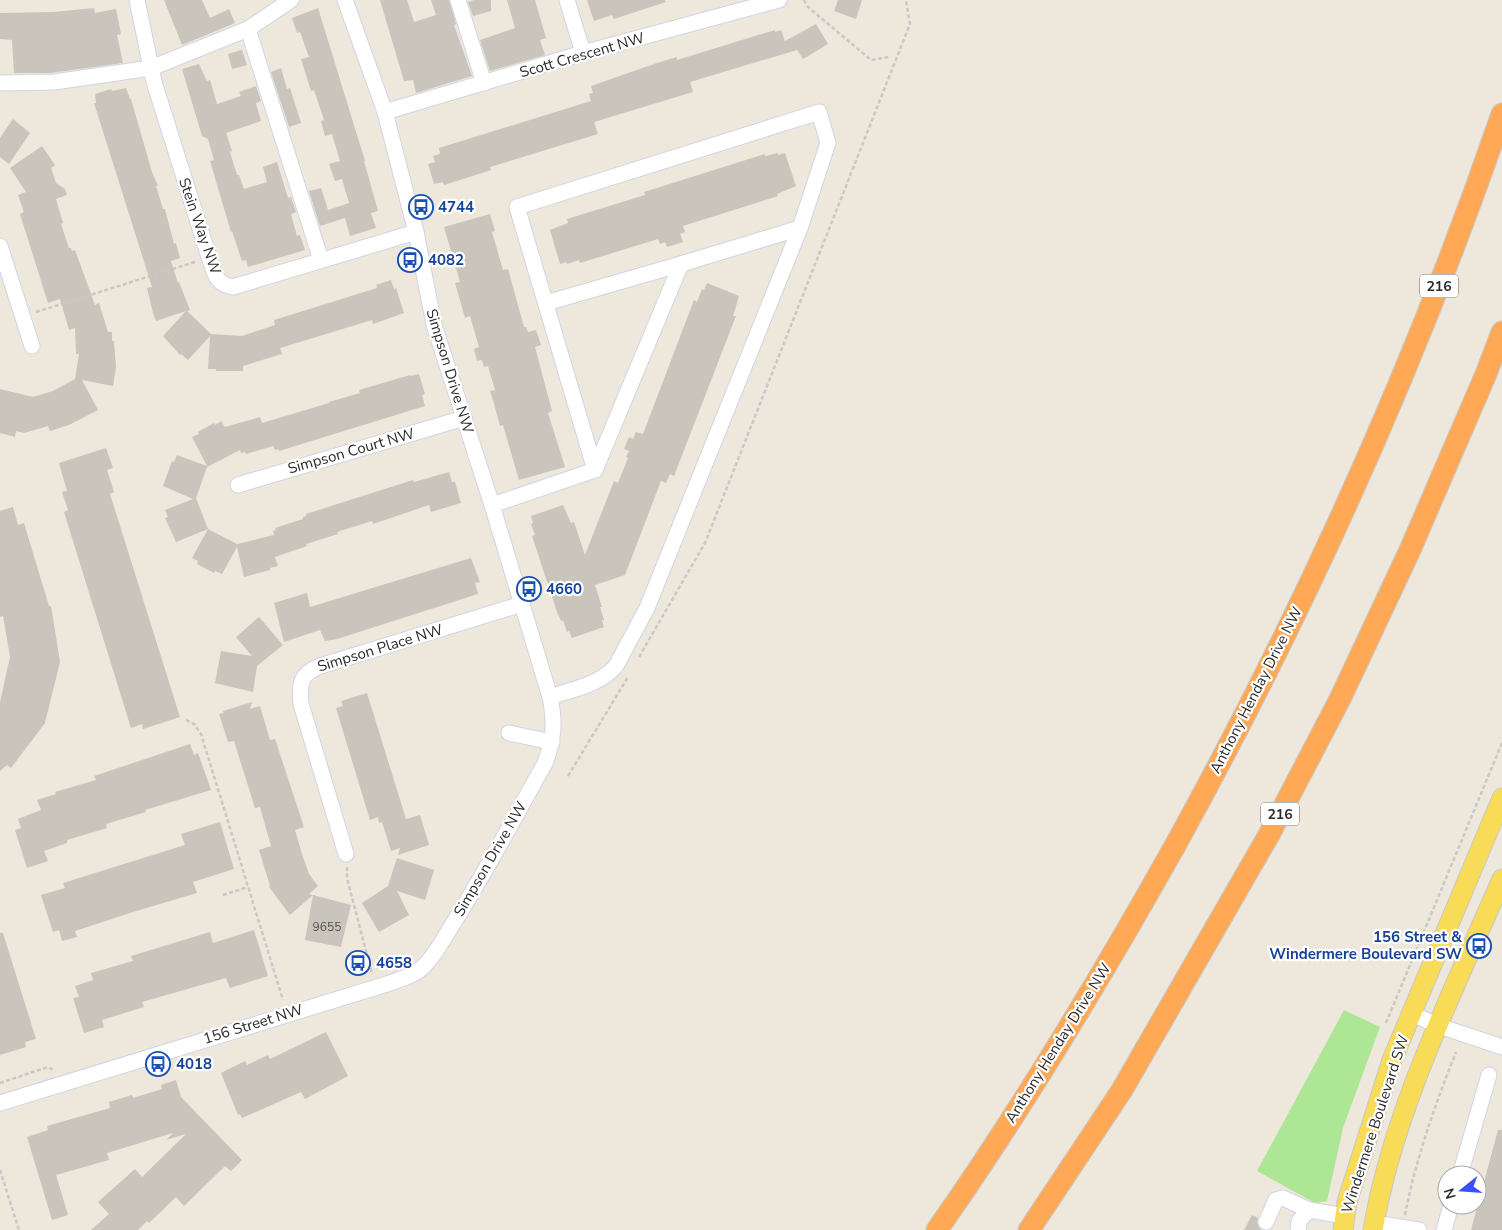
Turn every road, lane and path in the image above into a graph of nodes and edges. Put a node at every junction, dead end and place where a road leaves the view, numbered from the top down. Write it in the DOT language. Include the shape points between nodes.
graph roads {
  1 [pos="137,0"];
  2 [pos="290,0"];
  3 [pos="345,0"];
  4 [pos="458,0"];
  5 [pos="567,0"];
  6 [pos="779,0"];
  7 [pos="804,0"];
  8 [pos="906,0"];
  9 [pos="248,29"];
  10 [pos="583,54"];
  11 [pos="889,57"];
  12 [pos="151,68"];
  13 [pos="0,83"];
  14 [pos="484,83"];
  15 [pos="384,112"];
  16 [pos="1502,114"];
  17 [pos="800,228"];
  18 [pos="416,232"];
  19 [pos="0,246"];
  20 [pos="209,257"];
  21 [pos="321,260"];
  22 [pos="681,264"];
  23 [pos="546,303"];
  24 [pos="22,316"];
  25 [pos="1502,332"];
  26 [pos="32,346"];
  27 [pos="1502,349"];
  28 [pos="1486,374"];
  29 [pos="464,418"];
  30 [pos="595,470"];
  31 [pos="238,485"];
  32 [pos="492,505"];
  33 [pos="522,604"];
  34 [pos="638,658"];
  35 [pos="629,675"];
  36 [pos="550,696"];
  37 [pos="186,720"];
  38 [pos="509,733"];
  39 [pos="552,742"];
  40 [pos="1502,743"];
  41 [pos="568,776"];
  42 [pos="1502,798"];
  43 [pos="346,854"];
  44 [pos="1502,878"];
  45 [pos="248,887"];
  46 [pos="223,895"];
  47 [pos="420,970"];
  48 [pos="375,987"];
  49 [pos="288,1014"];
  50 [pos="1412,1014"];
  51 [pos="1386,1023"];
  52 [pos="1439,1026"];
  53 [pos="1502,1047"];
  54 [pos="1456,1052"];
  55 [pos="1489,1075"];
  56 [pos="66,1082"];
  57 [pos="0,1083"];
  58 [pos="0,1103"];
  59 [pos="1463,1165"];
  60 [pos="0,1170"];
  61 [pos="1309,1210"];
  62 [pos="1448,1215"];
  63 [pos="1266,1222"];
  64 [pos="1344,1223"];
  65 [pos="1374,1226"];
  66 [pos="1403,1228"];
  67 [pos="19,1230"];
  68 [pos="937,1230"];
  69 [pos="1029,1230"];
  70 [pos="1298,1230"];
  71 [pos="1419,1230"];
  72 [pos="1444,1230"];
  1 -- 12 [label="street, Stein Way NW"];
  2 -- 9 [label="street"];
  3 -- 15 [label="street, Simpson Drive NW"];
  4 -- 14 [label="street"];
  5 -- 10 [label="street"];
  6 -- 10 [label="street, Scott Crescent NW"];
  7 -- 11 [label="path" via="808,7 871,60"];
  8 -- 34 [label="path" via="910,24 705,543"];
  9 -- 12 [label="street"];
  9 -- 21 [label="street"];
  10 -- 14 [label="street, Scott Crescent NW"];
  12 -- 13 [label="street" via="54,82"];
  12 -- 20 [label="street, Stein Way NW"];
  14 -- 15 [label="street, Scott Crescent NW"];
  15 -- 18 [label="street, Simpson Drive NW"];
  16 -- 68 [label="highway, Anthony Henday Drive NW / 216" via="1438,288 1369,456 1269,669 1126,934 1065,1036"];
  17 -- 22 [label="street"];
  17 -- 23 [label="street" via="828,143 819,112 517,207"];
  17 -- 36 [label="street" via="648,608 610,673 586,685"];
  18 -- 21 [label="street, Stein Way NW"];
  18 -- 29 [label="street, Simpson Drive NW" via="434,325"];
  19 -- 24 [label="street"];
  20 -- 21 [label="street, Stein Way NW" via="216,278 224,286 234,287"];
  20 -- 24 [label="path"];
  22 -- 23 [label="street"];
  22 -- 30 [label="street"];
  23 -- 30 [label="street"];
  24 -- 26 [label="street"];
  25 -- 28 [label="highway, 216"];
  27 -- 28 [label="highway"];
  28 -- 69 [label="highway, 216" via="1410,550 1348,682 1270,833 1122,1090"];
  29 -- 31 [label="street, Simpson Court NW"];
  29 -- 32 [label="street, Simpson Drive NW"];
  30 -- 32 [label="street"];
  32 -- 33 [label="street, Simpson Drive NW"];
  33 -- 36 [label="street, Simpson Drive NW"];
  33 -- 43 [label="street, Simpson Place NW" via="320,666 310,670 302,679 301,704"];
  35 -- 41 [label="path"];
  36 -- 39 [label="street, Simpson Drive NW" via="554,720"];
  37 -- 45 [label="path" via="194,724 201,734"];
  38 -- 39 [label="street"];
  39 -- 47 [label="street, Simpson Drive NW" via="545,763 470,898"];
  40 -- 51 [label="path"];
  42 -- 50 [label="main road, Windermere Boulevard SW"];
  43 -- 48 [label="path" via="347,878"];
  44 -- 52 [label="main road, Windermere Boulevard SW"];
  45 -- 46 [label="path"];
  45 -- 49 [label="path"];
  47 -- 48 [label="street, 156 Street NW"];
  48 -- 49 [label="street, 156 Street NW"];
  49 -- 56 [label="street, 156 Street NW"];
  50 -- 52 [label="street"];
  50 -- 64 [label="main road, Windermere Boulevard SW" via="1392,1060 1347,1202"];
  52 -- 53 [label="street"];
  52 -- 65 [label="main road, Windermere Boulevard SW" via="1397,1132"];
  54 -- 66 [label="path" via="1421,1149"];
  55 -- 59 [label="street"];
  56 -- 57 [label="path" via="48,1067"];
  56 -- 58 [label="street, 156 Street NW"];
  60 -- 67 [label="path"];
  61 -- 63 [label="street" via="1283,1198 1276,1200"];
  61 -- 64 [label="street"];
  61 -- 70 [label="street" via="1299,1221"];
  62 -- 72 [label="street"];
  65 -- 66 [label="street"];
  66 -- 71 [label="street"];
}
